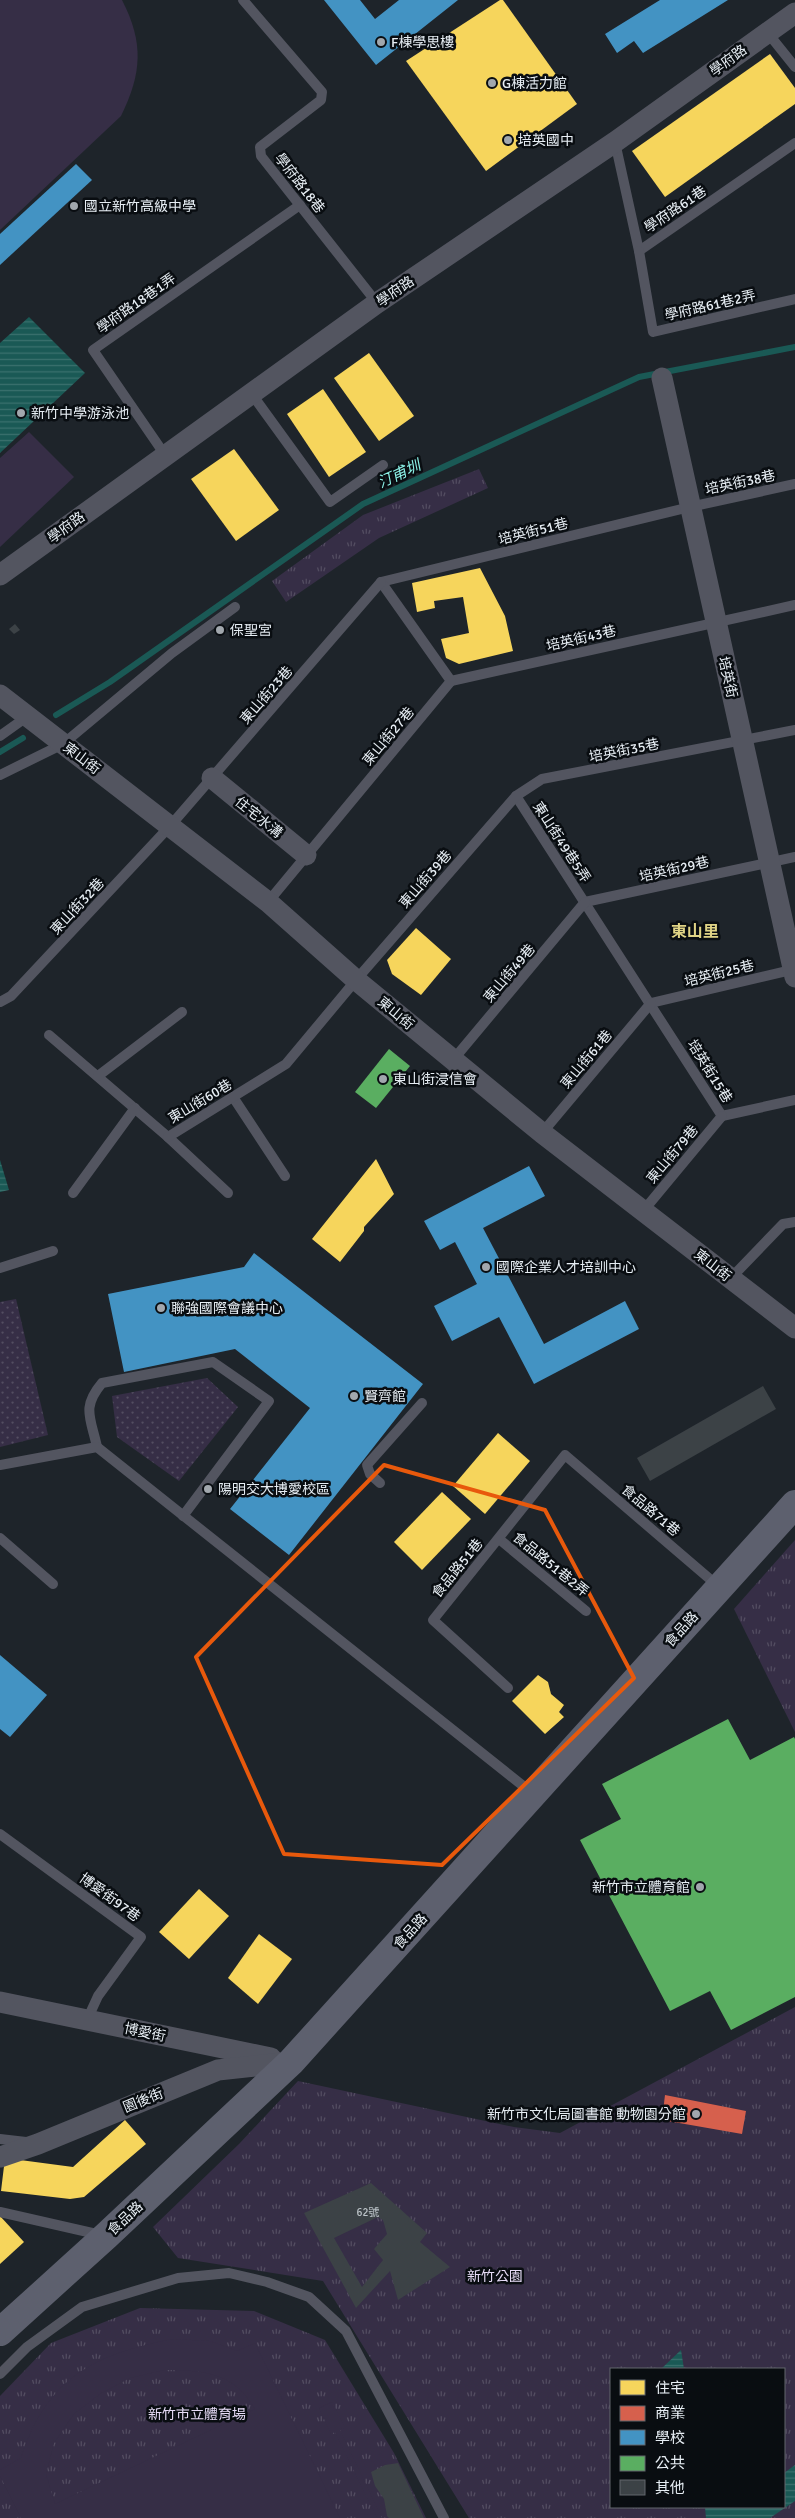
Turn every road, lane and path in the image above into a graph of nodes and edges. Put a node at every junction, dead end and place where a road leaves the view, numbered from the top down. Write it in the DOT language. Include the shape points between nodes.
graph roads {
  1 [pos="243,0"];
  2 [pos="795,13"];
  3 [pos="767,32"];
  4 [pos="795,67"];
  5 [pos="615,142"];
  6 [pos="795,143"];
  7 [pos="300,205"];
  8 [pos="639,251"];
  9 [pos="795,300"];
  10 [pos="377,303"];
  11 [pos="662,378"];
  12 [pos="251,393"];
  13 [pos="165,455"];
  14 [pos="383,465"];
  15 [pos="795,484"];
  16 [pos="690,507"];
  17 [pos="0,574"];
  18 [pos="381,582"];
  19 [pos="795,605"];
  20 [pos="235,607"];
  21 [pos="716,622"];
  22 [pos="451,681"];
  23 [pos="0,695"];
  24 [pos="28,716"];
  25 [pos="795,730"];
  26 [pos="0,736"];
  27 [pos="743,742"];
  28 [pos="63,744"];
  29 [pos="0,775"];
  30 [pos="212,778"];
  31 [pos="516,796"];
  32 [pos="171,826"];
  33 [pos="306,855"];
  34 [pos="795,857"];
  35 [pos="769,862"];
  36 [pos="268,902"];
  37 [pos="586,902"];
  38 [pos="794,972"];
  39 [pos="356,980"];
  40 [pos="0,1002"];
  41 [pos="651,1003"];
  42 [pos="182,1012"];
  43 [pos="49,1035"];
  44 [pos="453,1060"];
  45 [pos="98,1076"];
  46 [pos="233,1097"];
  47 [pos="795,1100"];
  48 [pos="135,1108"];
  49 [pos="722,1116"];
  50 [pos="542,1133"];
  51 [pos="168,1137"];
  52 [pos="285,1176"];
  53 [pos="73,1194"];
  54 [pos="228,1194"];
  55 [pos="644,1210"];
  56 [pos="795,1222"];
  57 [pos="53,1251"];
  58 [pos="0,1268"];
  59 [pos="731,1278"];
  60 [pos="795,1328"];
  61 [pos="422,1403"];
  62 [pos="97,1447"];
  63 [pos="565,1455"];
  64 [pos="0,1464"];
  65 [pos="380,1484"];
  66 [pos="795,1504"];
  67 [pos="183,1516"];
  68 [pos="0,1538"];
  69 [pos="498,1539"];
  70 [pos="53,1584"];
  71 [pos="719,1587"];
  72 [pos="586,1611"];
  73 [pos="508,1688"];
  74 [pos="533,1794"];
  75 [pos="3,1837"];
  76 [pos="0,2002"];
  77 [pos="87,2020"];
  78 [pos="291,2062"];
  79 [pos="0,2139"];
  80 [pos="38,2144"];
  81 [pos="0,2157"];
  82 [pos="0,2212"];
  83 [pos="106,2236"];
  84 [pos="0,2332"];
  85 [pos="0,2374"];
  86 [pos="444,2518"];
  1 -- 7 [label="lane, 學府路18巷" via="322,92 321,100 260,147 261,156"];
  2 -- 3 [label="street, 學府路"];
  3 -- 4 [label="lane"];
  3 -- 5 [label="street, 學府路"];
  5 -- 8 [label="lane, 學府路61巷"];
  5 -- 10 [label="street, 學府路"];
  6 -- 8 [label="lane, 學府路61巷"];
  7 -- 10 [label="lane, 學府路18巷"];
  7 -- 13 [label="lane, 學府路18巷1弄" via="93,350"];
  8 -- 9 [label="lane, 學府路61巷2弄" via="652,332"];
  10 -- 12 [label="street, 學府路"];
  11 -- 16 [label="street, 培英街"];
  12 -- 13 [label="street, 學府路"];
  12 -- 14 [label="lane" via="330,502"];
  13 -- 17 [label="street, 學府路"];
  15 -- 16 [label="lane, 培英街38巷"];
  16 -- 18 [label="lane, 培英街51巷"];
  16 -- 21 [label="street, 培英街"];
  18 -- 22 [label="lane"];
  18 -- 30 [label="lane, 東山街23巷"];
  19 -- 21 [label="lane, 培英街43巷"];
  20 -- 28 [label="lane" via="172,653"];
  21 -- 22 [label="lane, 培英街43巷"];
  21 -- 27 [label="street, 培英街"];
  22 -- 33 [label="lane, 東山街27巷"];
  23 -- 24 [label="street, 東山街"];
  24 -- 26 [label="lane"];
  24 -- 28 [label="street, 東山街"];
  25 -- 27 [label="lane, 培英街35巷"];
  27 -- 31 [label="lane, 培英街35巷" via="542,779"];
  27 -- 35 [label="street, 培英街"];
  28 -- 29 [label="lane"];
  28 -- 32 [label="street, 東山街"];
  30 -- 32 [label="lane, 東山街23巷"];
  30 -- 33 [label="street, 住宅水溝"];
  31 -- 37 [label="lane, 東山街49巷5弄"];
  31 -- 39 [label="lane, 東山街39巷"];
  32 -- 36 [label="street, 東山街"];
  32 -- 40 [label="lane, 東山街32巷" via="11,996"];
  33 -- 36 [label="lane, 東山街27巷"];
  34 -- 35 [label="lane, 培英街29巷"];
  35 -- 37 [label="lane, 培英街29巷"];
  35 -- 38 [label="street, 培英街"];
  36 -- 39 [label="street, 東山街"];
  37 -- 41 [label="lane, 東山街49巷5弄"];
  37 -- 44 [label="lane, 東山街49巷"];
  38 -- 41 [label="lane, 培英街25巷"];
  39 -- 44 [label="street, 東山街"];
  39 -- 46 [label="lane, 東山街60巷" via="286,1064"];
  41 -- 49 [label="lane, 培英街15巷"];
  41 -- 50 [label="lane, 東山街61巷"];
  42 -- 45 [label="lane"];
  43 -- 45 [label="lane, 東山街60巷"];
  44 -- 50 [label="street, 東山街"];
  45 -- 48 [label="lane, 東山街60巷"];
  46 -- 51 [label="lane, 東山街60巷"];
  46 -- 52 [label="lane"];
  47 -- 49 [label="lane, 培英街15巷"];
  48 -- 51 [label="lane, 東山街60巷"];
  48 -- 53 [label="lane"];
  49 -- 55 [label="lane, 東山街79巷"];
  50 -- 55 [label="street, 東山街"];
  51 -- 54 [label="lane"];
  55 -- 59 [label="street, 東山街"];
  56 -- 59 [label="lane" via="783,1224"];
  57 -- 58 [label="lane"];
  59 -- 60 [label="street, 東山街"];
  61 -- 65 [label="lane" via="367,1465 370,1474"];
  62 -- 64 [label="lane"];
  62 -- 67 [label="lane"];
  62 -- 67 [label="lane" via="89,1410 90,1397 102,1384 213,1362 269,1401"];
  63 -- 69 [label="lane, 食品路51巷"];
  63 -- 71 [label="lane, 食品路71巷"];
  66 -- 71 [label="street, 食品路"];
  67 -- 74 [label="lane"];
  68 -- 70 [label="lane"];
  69 -- 72 [label="lane, 食品路51巷2弄"];
  69 -- 73 [label="lane, 食品路51巷" via="433,1620"];
  71 -- 74 [label="street, 食品路"];
  74 -- 78 [label="street, 食品路"];
  75 -- 77 [label="lane, 博愛街97巷" via="141,1937 98,1996"];
  76 -- 77 [label="street, 博愛街"];
  77 -- 78 [label="street, 博愛街"];
  78 -- 80 [label="street, 園後街" via="218,2070"];
  78 -- 83 [label="street, 食品路"];
  79 -- 80 [label="lane"];
  80 -- 81 [label="street, 園後街"];
  82 -- 83 [label="lane"];
  83 -- 84 [label="street, 食品路"];
  85 -- 86 [label="lane" via="28,2347 82,2307 178,2278 229,2273 267,2282 309,2297 346,2331"];
}
